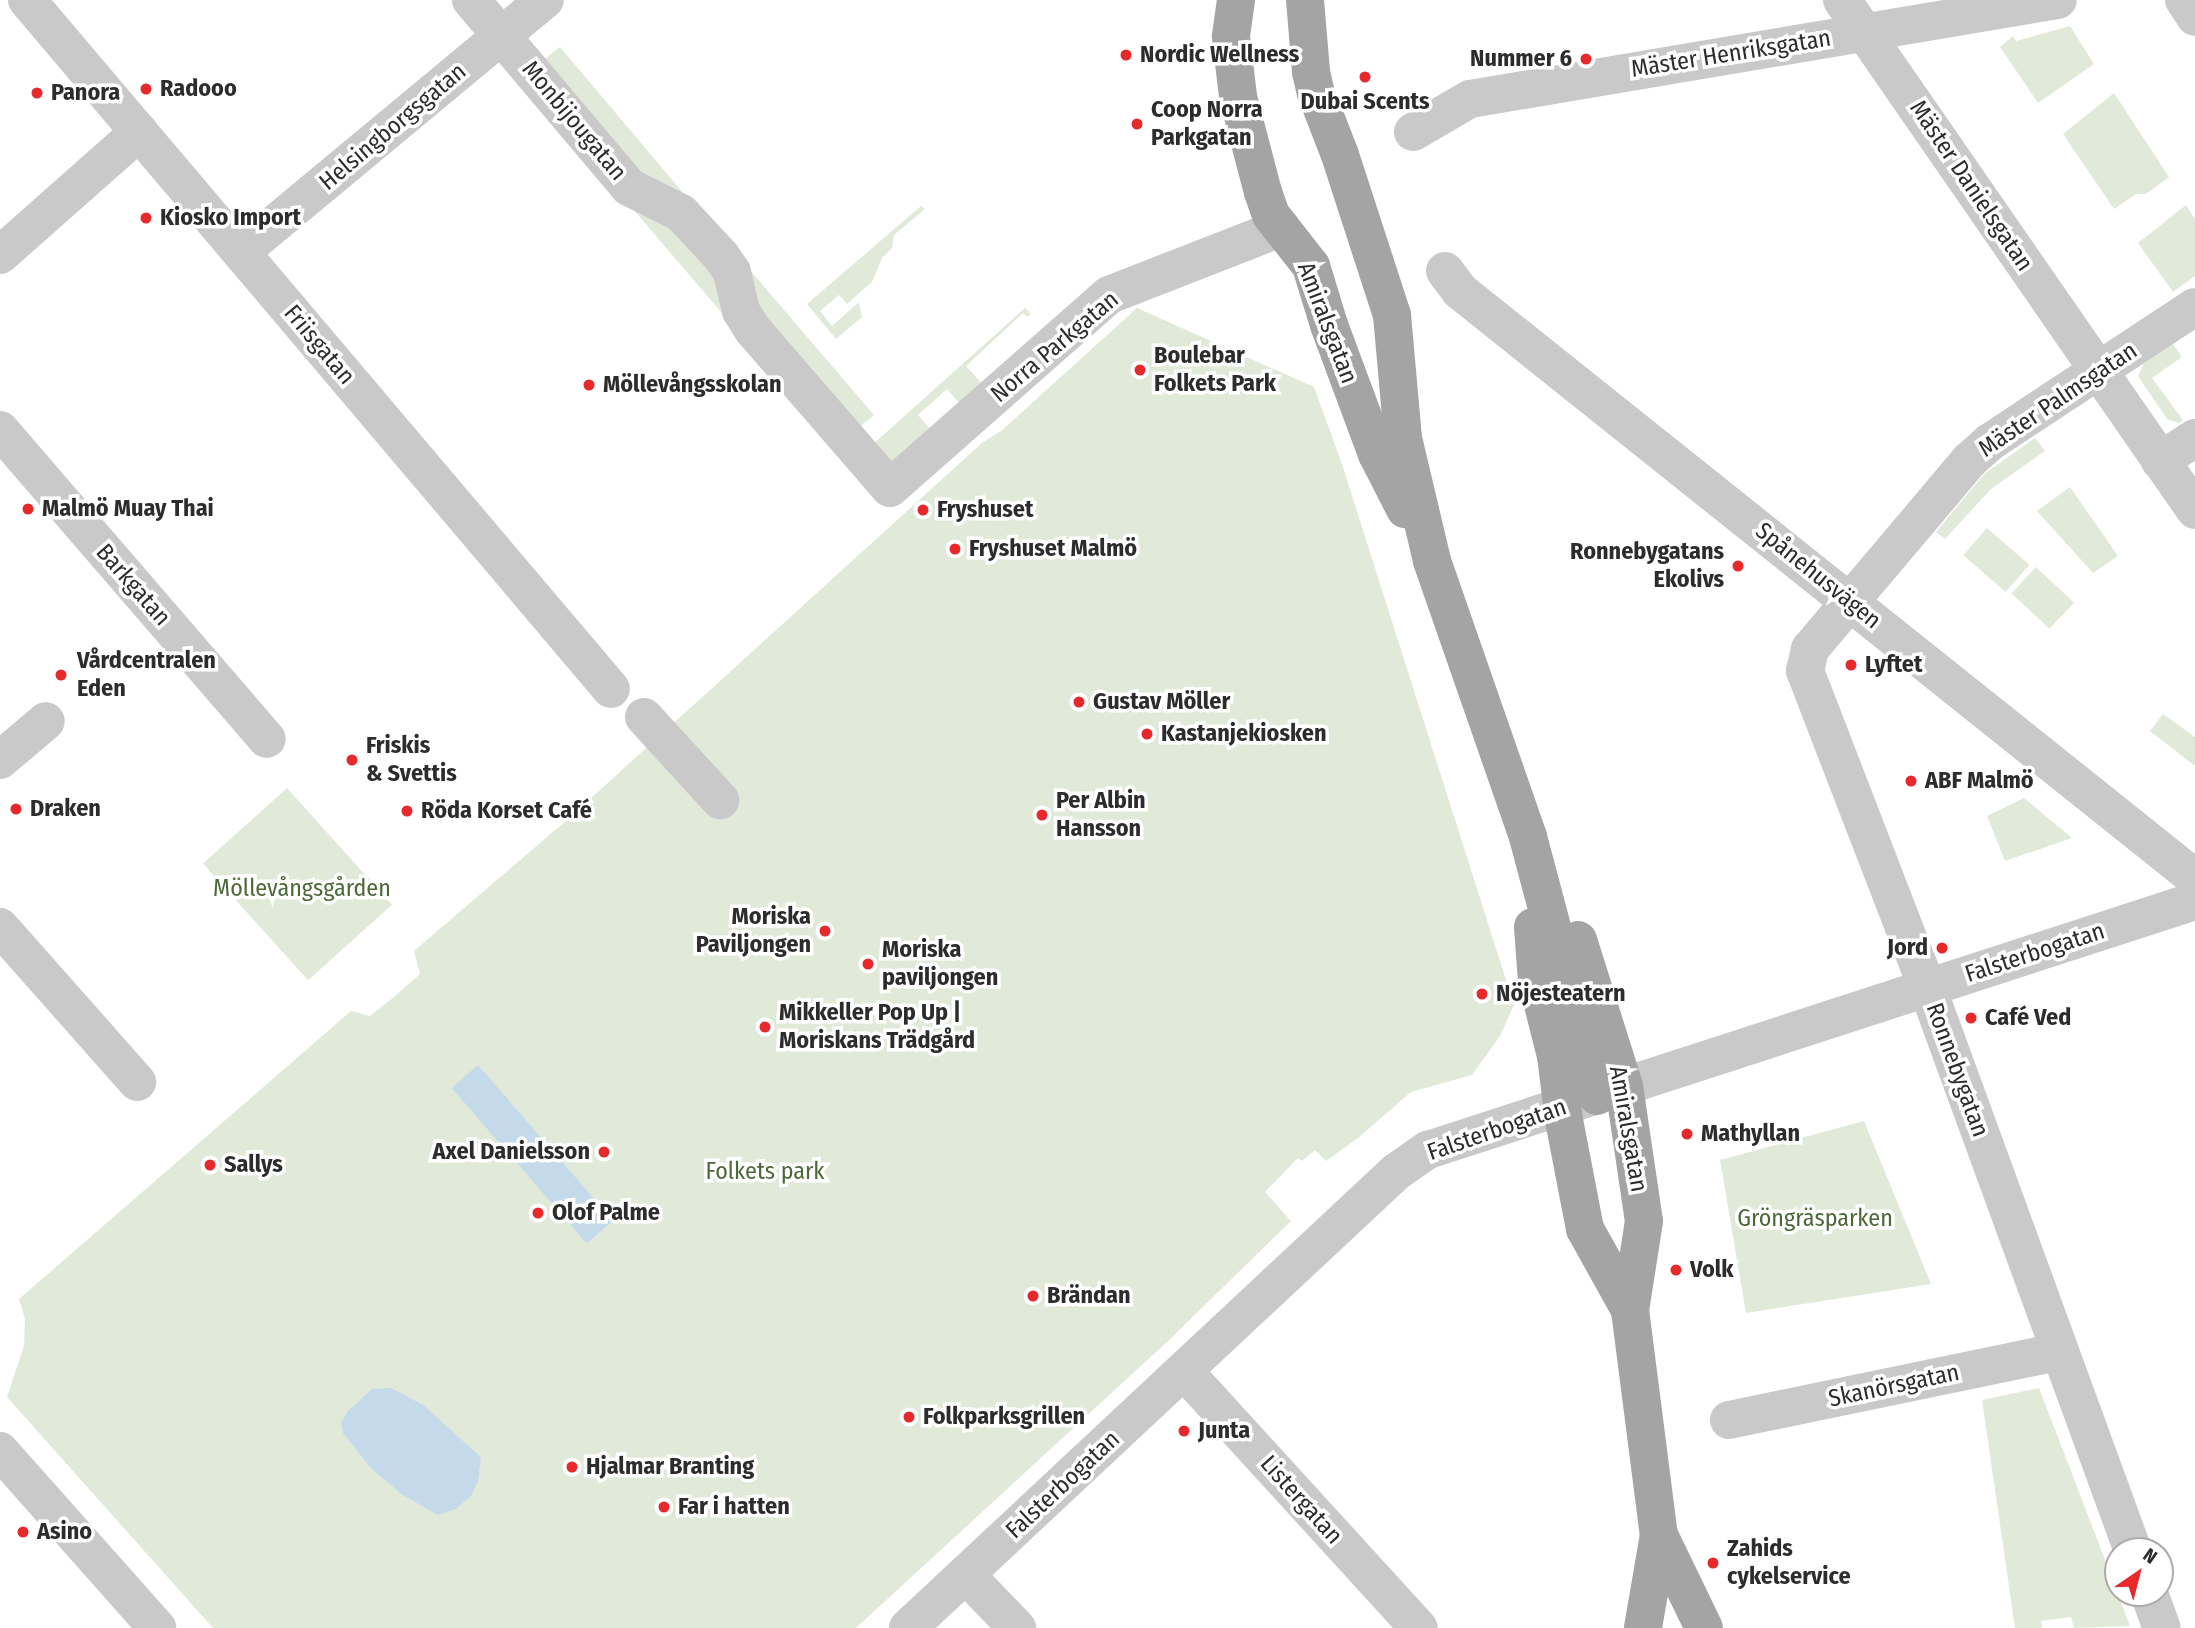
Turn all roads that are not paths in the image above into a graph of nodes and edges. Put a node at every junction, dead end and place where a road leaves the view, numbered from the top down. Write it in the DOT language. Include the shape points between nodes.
graph roads {
  1 [pos="27,0"];
  2 [pos="471,0"];
  3 [pos="545,0"];
  4 [pos="1236,0"];
  5 [pos="1305,0"];
  6 [pos="1842,0"];
  7 [pos="2057,0"];
  8 [pos="2184,0"];
  9 [pos="2195,17"];
  10 [pos="1867,32"];
  11 [pos="503,37"];
  12 [pos="139,132"];
  13 [pos="1413,132"];
  14 [pos="1281,228"];
  15 [pos="241,252"];
  16 [pos="0,255"];
  17 [pos="1445,271"];
  18 [pos="2195,307"];
  19 [pos="2098,373"];
  20 [pos="0,430"];
  21 [pos="2195,438"];
  22 [pos="2160,461"];
  23 [pos="890,488"];
  24 [pos="2195,510"];
  25 [pos="1432,561"];
  26 [pos="1850,601"];
  27 [pos="611,689"];
  28 [pos="644,717"];
  29 [pos="46,721"];
  30 [pos="267,738"];
  31 [pos="0,761"];
  32 [pos="720,800"];
  33 [pos="1528,837"];
  34 [pos="2195,878"];
  35 [pos="2195,901"];
  36 [pos="0,926"];
  37 [pos="1927,987"];
  38 [pos="137,1082"];
  39 [pos="1594,1097"];
  40 [pos="1630,1310"];
  41 [pos="2058,1352"];
  42 [pos="1184,1371"];
  43 [pos="1729,1420"];
  44 [pos="0,1451"];
  45 [pos="1659,1535"];
  46 [pos="2128,1537"];
  47 [pos="966,1576"];
  48 [pos="2154,1607"];
  49 [pos="157,1628"];
  50 [pos="908,1628"];
  51 [pos="1017,1628"];
  52 [pos="1419,1628"];
  53 [pos="1643,1628"];
  54 [pos="1704,1628"];
  55 [pos="2162,1628"];
  1 -- 12 [label="street, Friisgatan"];
  2 -- 11 [label="street, Monbijougatan"];
  3 -- 11 [label="street, Helsingborgsgatan"];
  4 -- 14 [label="main road, Amiralsgatan" via="1231,37 1238,97 1263,192"];
  5 -- 25 [label="main road, Amiralsgatan" via="1316,93 1392,315 1403,438"];
  6 -- 10 [label="street, Mäster Danielsgatan"];
  7 -- 10 [label="street, Mäster Henriksgatan"];
  8 -- 9 [label="street"];
  10 -- 13 [label="street, Mäster Henriksgatan" via="1470,99"];
  10 -- 19 [label="street, Mäster Danielsgatan"];
  11 -- 15 [label="street, Helsingborgsgatan"];
  11 -- 23 [label="street, Monbijougatan" via="629,187 681,212 721,256 732,272 741,311 753,330"];
  12 -- 15 [label="street, Friisgatan"];
  12 -- 16 [label="street"];
  14 -- 23 [label="street, Norra Parkgatan" via="1109,295"];
  14 -- 25 [label="main road, Amiralsgatan" via="1311,266 1377,454"];
  15 -- 27 [label="street, Friisgatan"];
  17 -- 26 [label="street, Spånehusvägen" via="1460,291"];
  18 -- 19 [label="street, Mäster Palmsgatan"];
  19 -- 22 [label="street, Mäster Danielsgatan"];
  19 -- 26 [label="street, Mäster Palmsgatan" via="1990,442 1970,460"];
  20 -- 30 [label="street, Barkgatan"];
  21 -- 22 [label="street"];
  22 -- 24 [label="street, Mäster Danielsgatan"];
  25 -- 33 [label="main road, Amiralsgatan"];
  26 -- 34 [label="street, Spånehusvägen"];
  26 -- 37 [label="street, Ronnebygatan" via="1810,649 1805,671"];
  28 -- 32 [label="street"];
  29 -- 31 [label="street"];
  33 -- 39 [label="main road, Amiralsgatan" via="1584,953"];
  33 -- 39 [label="main road, Amiralsgatan" via="1536,981 1556,1056"];
  35 -- 37 [label="street, Falsterbogatan"];
  36 -- 38 [label="street"];
  37 -- 39 [label="street, Falsterbogatan"];
  37 -- 41 [label="street, Ronnebygatan"];
  39 -- 40 [label="main road, Amiralsgatan" via="1644,1222"];
  39 -- 40 [label="main road, Amiralsgatan" via="1585,1229"];
  39 -- 42 [label="street, Falsterbogatan" via="1429,1150 1396,1172"];
  40 -- 45 [label="main road, Amiralsgatan"];
  41 -- 43 [label="street, Skanörsgatan"];
  41 -- 46 [label="street, Ronnebygatan"];
  42 -- 47 [label="street, Falsterbogatan"];
  42 -- 52 [label="street, Listergatan"];
  44 -- 49 [label="street"];
  45 -- 53 [label="main road, Amiralsgatan"];
  45 -- 54 [label="main road, Amiralsgatan"];
  47 -- 50 [label="street, Falsterbogatan"];
  47 -- 51 [label="street"];
  48 -- 55 [label="street"];
}
